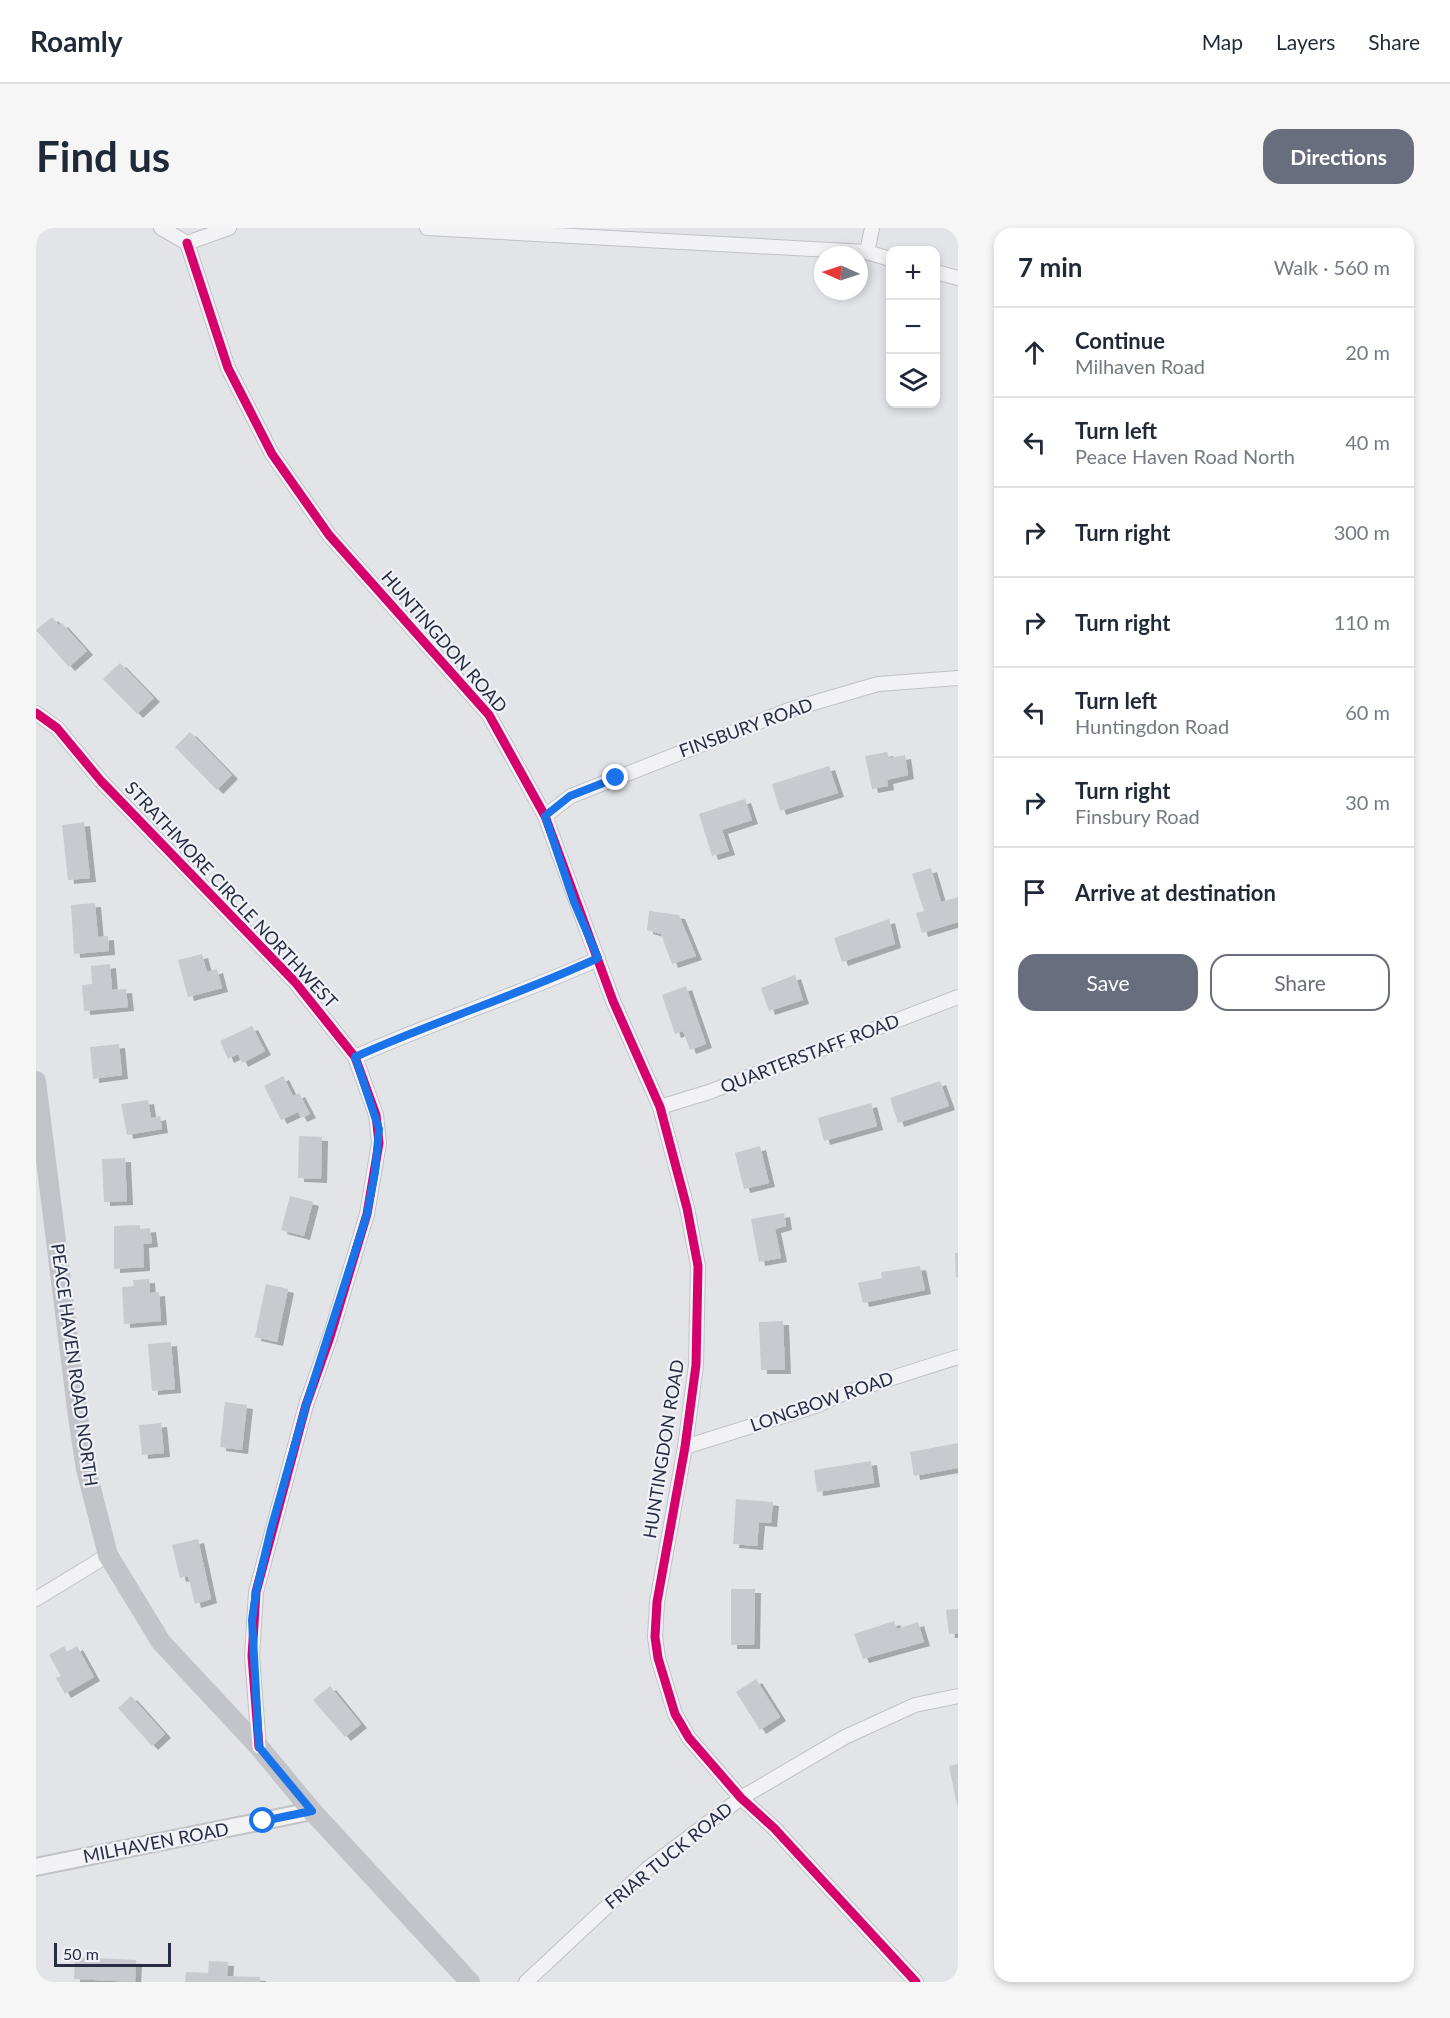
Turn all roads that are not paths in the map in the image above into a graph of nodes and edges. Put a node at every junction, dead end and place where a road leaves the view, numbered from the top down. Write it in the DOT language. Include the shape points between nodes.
graph roads {
  1 [pos="161,228"];
  2 [pos="229,228"];
  3 [pos="427,228"];
  4 [pos="872,228"];
  5 [pos="187,243"];
  6 [pos="868,247"];
  7 [pos="814,249"];
  8 [pos="868,252"];
  9 [pos="886,258"];
  10 [pos="940,273"];
  11 [pos="958,278"];
  12 [pos="958,678"];
  13 [pos="36,713"];
  14 [pos="545,816"];
  15 [pos="598,958"];
  16 [pos="958,997"];
  17 [pos="355,1057"];
  18 [pos="36,1081"];
  19 [pos="660,1107"];
  20 [pos="958,1357"];
  21 [pos="685,1447"];
  22 [pos="108,1555"];
  23 [pos="36,1599"];
  24 [pos="958,1696"];
  25 [pos="259,1747"];
  26 [pos="741,1798"];
  27 [pos="312,1811"];
  28 [pos="36,1867"];
  29 [pos="470,1982"];
  30 [pos="526,1982"];
  31 [pos="915,1982"];
  1 -- 5 [label="street"];
  2 -- 5 [label="street"];
  3 -- 7 [label="street"];
  4 -- 6 [label="street"];
  5 -- 14 [label="street, HUNTINGDON ROAD" via="228,368 272,454 329,535 489,716"];
  8 -- 9 [label="street"];
  10 -- 11 [label="street"];
  12 -- 14 [label="street, FINSBURY ROAD" via="878,684 789,710 570,796"];
  13 -- 17 [label="street, STRATHMORE CIRCLE NORTHWEST" via="57,728 101,781 295,982"];
  14 -- 15 [label="street, HUNTINGDON ROAD"];
  15 -- 17 [label="street"];
  15 -- 19 [label="street, HUNTINGDON ROAD"];
  16 -- 19 [label="street, QUARTERSTAFF ROAD"];
  17 -- 25 [label="street, STRATHMORE CIRCLE NORTHWEST" via="379,1129 375,1172 367,1214 306,1405 256,1592 252,1656"];
  18 -- 22 [label="main road, PEACE HAVEN ROAD NORTH" via="78,1417 86,1469"];
  19 -- 21 [label="street, HUNTINGDON ROAD" via="698,1266 696,1365"];
  20 -- 21 [label="street, LONGBOW ROAD"];
  21 -- 26 [label="street, HUNTINGDON ROAD" via="657,1602 658,1658 681,1727"];
  22 -- 23 [label="street"];
  22 -- 25 [label="main road, PEACE HAVEN ROAD NORTH" via="161,1642"];
  24 -- 26 [label="street, FRIAR TUCK ROAD" via="915,1705 845,1737"];
  25 -- 27 [label="main road, PEACE HAVEN ROAD NORTH"];
  26 -- 30 [label="street, FRIAR TUCK ROAD" via="647,1869"];
  26 -- 31 [label="street, HUNTINGDON ROAD" via="774,1828"];
  27 -- 28 [label="street, MILHAVEN ROAD"];
  27 -- 29 [label="main road, PEACE HAVEN ROAD NORTH"];
}
